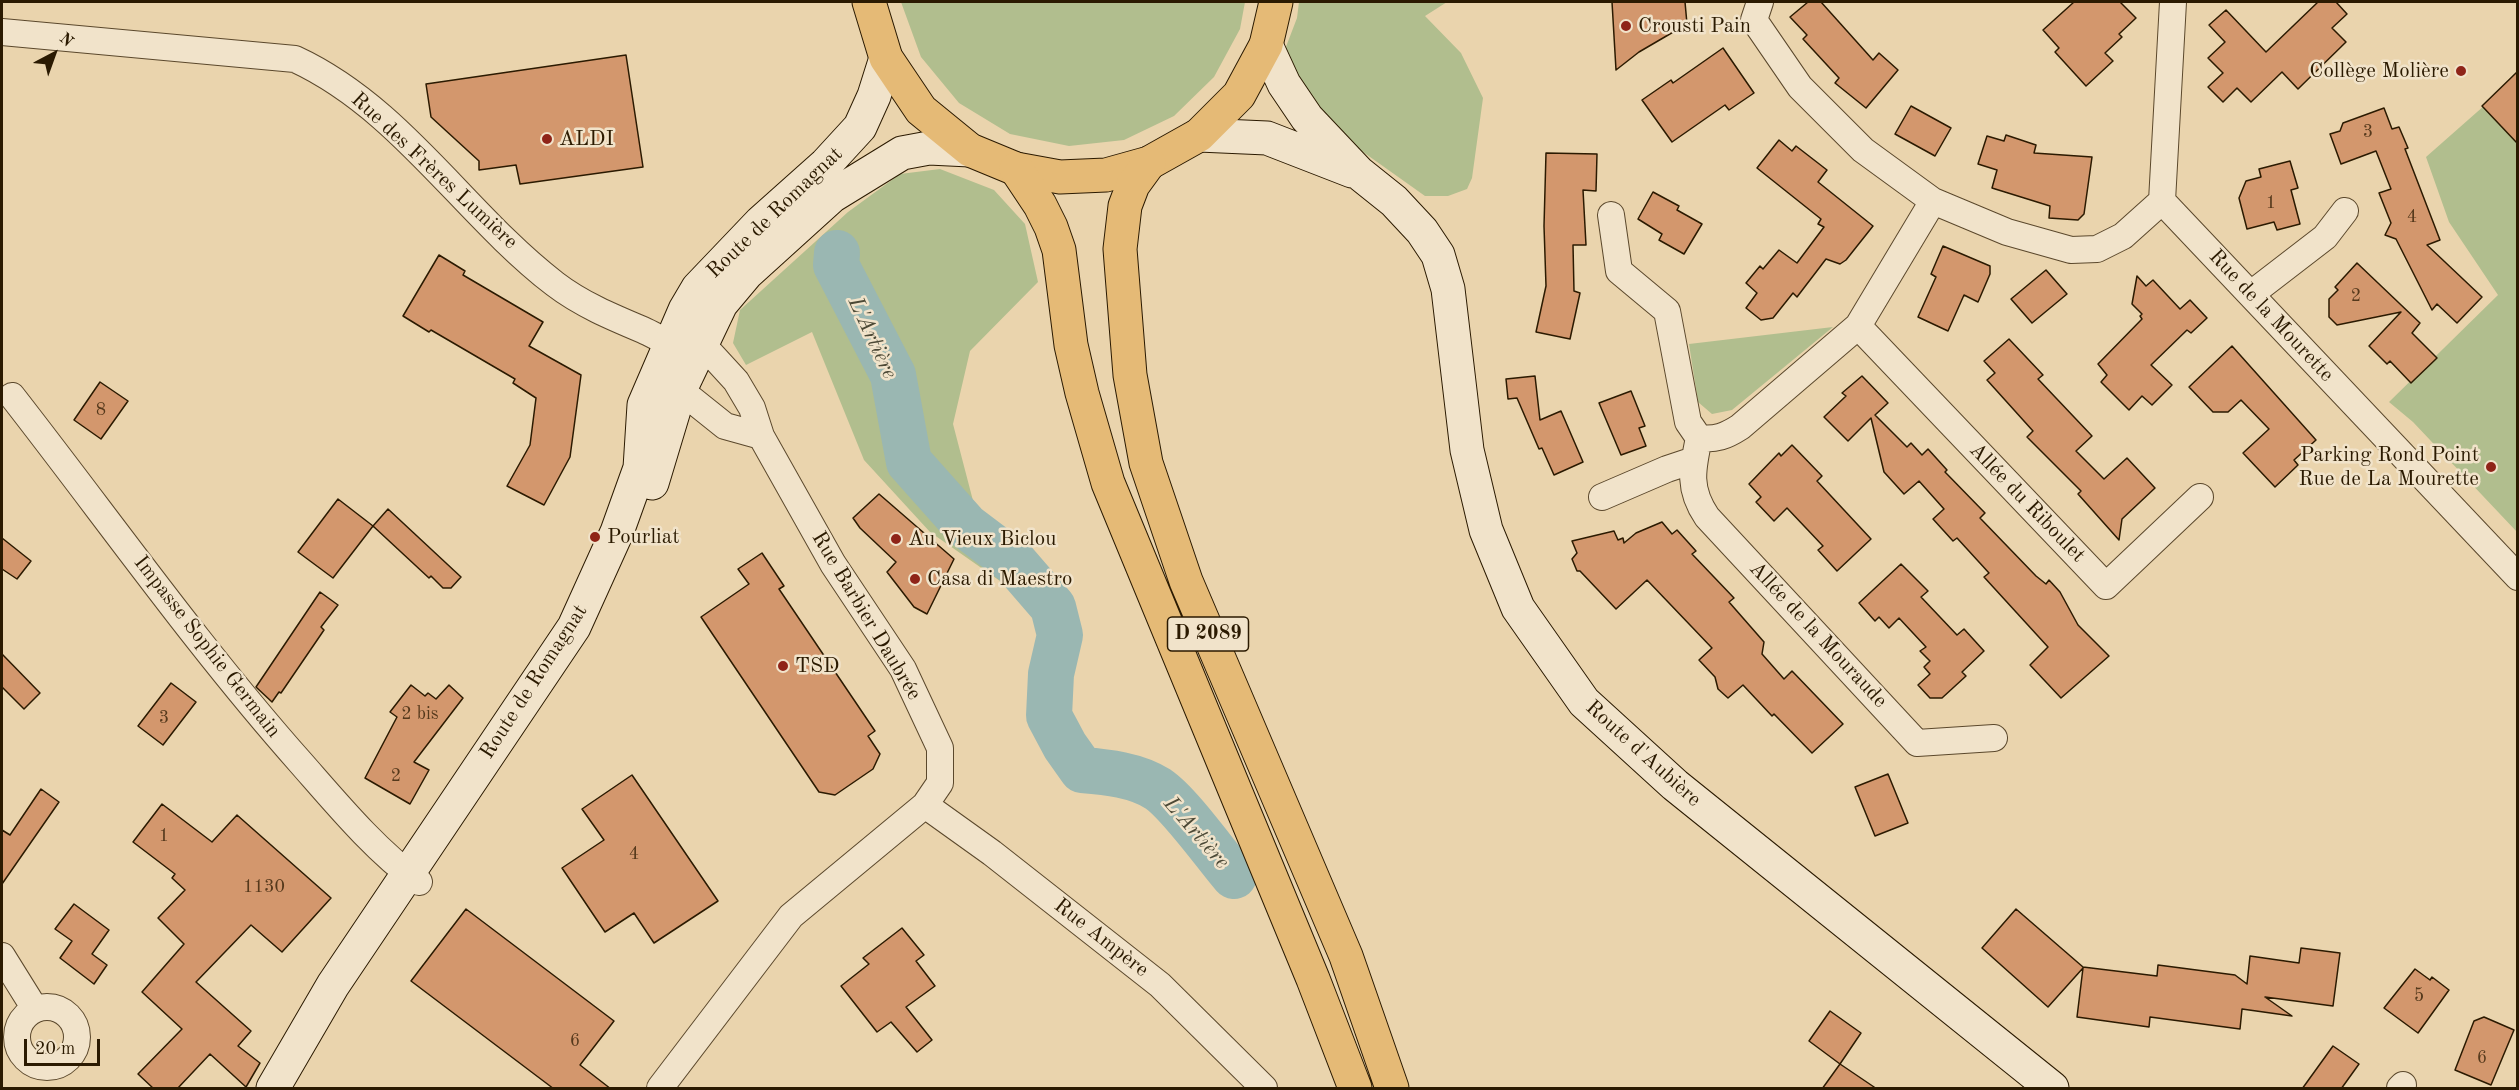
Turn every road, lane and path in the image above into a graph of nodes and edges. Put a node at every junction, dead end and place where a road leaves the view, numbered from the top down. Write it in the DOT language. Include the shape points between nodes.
graph roads {
  1 [pos="869,2"];
  2 [pos="1276,2"];
  3 [pos="1760,2"];
  4 [pos="2173,2"];
  5 [pos="2,32"];
  6 [pos="1266,45"];
  7 [pos="886,58"];
  8 [pos="1199,135"];
  9 [pos="970,150"];
  10 [pos="1149,163"];
  11 [pos="1016,169"];
  12 [pos="1359,173"];
  13 [pos="1933,201"];
  14 [pos="2162,201"];
  15 [pos="2345,211"];
  16 [pos="1611,215"];
  17 [pos="2251,294"];
  18 [pos="1858,326"];
  19 [pos="684,345"];
  20 [pos="680,390"];
  21 [pos="12,396"];
  22 [pos="761,436"];
  23 [pos="1697,449"];
  24 [pos="1602,497"];
  25 [pos="2200,497"];
  26 [pos="2517,577"];
  27 [pos="1994,738"];
  28 [pos="925,805"];
  29 [pos="413,877"];
  30 [pos="2,956"];
  31 [pos="35,1009"];
  32 [pos="273,1089"];
  33 [pos="287,1089"];
  34 [pos="660,1089"];
  35 [pos="1264,1089"];
  36 [pos="1355,1089"];
  37 [pos="1392,1089"];
  38 [pos="2052,1089"];
  1 -- 7 [label="main road"];
  2 -- 6 [label="main road"];
  3 -- 13 [label="street" via="1754,20 1800,87 1863,150"];
  4 -- 14 [label="street"];
  5 -- 19 [label="street, Rue des Frères Lumière" via="295,59 333,78 387,121 477,214 555,284 604,314"];
  6 -- 8 [label="main road" via="1239,95"];
  6 -- 12 [label="main road, Route d'Aubière" via="1284,84 1307,118"];
  7 -- 9 [label="main road" via="921,110"];
  7 -- 19 [label="main road, Route de Romagnat" via="860,127 698,288"];
  8 -- 10 [label="main road"];
  8 -- 12 [label="main road, Route d'Aubière" via="1267,138"];
  9 -- 11 [label="main road"];
  9 -- 19 [label="main road, Route de Romagnat" via="929,148 902,153 832,196 747,273"];
  10 -- 11 [label="main road" via="1106,175 1060,177"];
  10 -- 37 [label="main road, D 2089" via="1133,185 1125,206 1120,249 1130,375 1146,463 1186,581 1346,956"];
  11 -- 36 [label="main road, D 2089" via="1052,227 1059,250 1071,345 1108,483"];
  12 -- 38 [label="main road, Route d'Aubière" via="1394,201 1438,255 1448,289 1467,450 1486,530 1518,608 1584,702 1676,785"];
  13 -- 14 [label="street" via="2007,232 2071,250 2097,249 2123,236"];
  13 -- 18 [label="street"];
  14 -- 17 [label="street, Rue de la Mourette"];
  15 -- 17 [label="street" via="2325,237"];
  16 -- 23 [label="street, Allée de la Mouraude" via="1619,271 1667,311 1688,422"];
  17 -- 26 [label="street, Rue de la Mourette"];
  18 -- 23 [label="street" via="1740,427"];
  18 -- 25 [label="street, Allée du Riboulet" via="2106,586"];
  19 -- 20 [label="main road, Route de Romagnat"];
  19 -- 22 [label="street, Rue Barbier Daubrée" via="736,381 752,408"];
  19 -- 29 [label="main road, Route de Romagnat" via="644,405 640,468 617,532 574,627"];
  20 -- 22 [label="street" via="725,426"];
  20 -- 29 [label="main road, Route de Romagnat" via="646,503 600,612"];
  21 -- 29 [label="street, Impasse Sophie Germain" via="265,722 322,787"];
  22 -- 28 [label="street, Rue Barbier Daubrée" via="833,564 903,669 940,748 940,783"];
  23 -- 24 [label="street" via="1667,469"];
  23 -- 27 [label="street, Allée de la Mouraude" via="1693,486 1707,517 1917,742"];
  28 -- 34 [label="street, Rue Barbier Daubrée" via="791,916"];
  28 -- 35 [label="street, Rue Ampère" via="1160,985"];
  29 -- 32 [label="main road, Route de Romagnat" via="333,985"];
  29 -- 33 [label="main road, Route de Romagnat"];
  30 -- 31 [label="street"];
}
